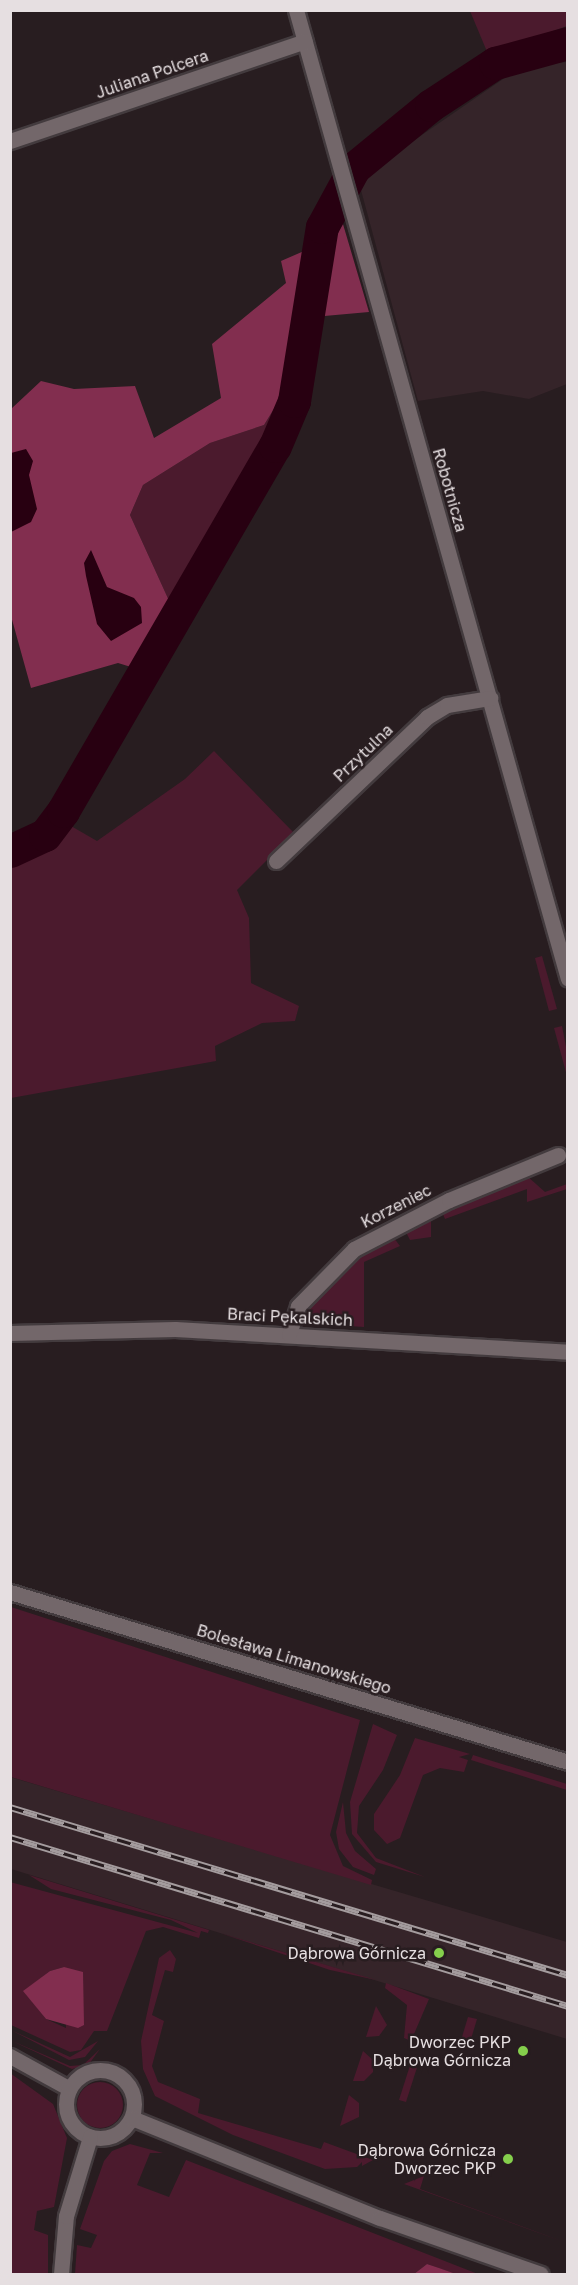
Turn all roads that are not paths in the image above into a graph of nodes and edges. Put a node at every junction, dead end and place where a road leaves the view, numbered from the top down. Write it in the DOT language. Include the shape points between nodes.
graph roads {
  1 [pos="296,10"];
  2 [pos="305,41"];
  3 [pos="10,141"];
  4 [pos="489,698"];
  5 [pos="276,861"];
  6 [pos="567,979"];
  7 [pos="558,1155"];
  8 [pos="10,1333"];
  9 [pos="289,1334"];
  10 [pos="567,1352"];
  11 [pos="10,1592"];
  12 [pos="567,1762"];
  13 [pos="10,2056"];
  14 [pos="70,2089"];
  15 [pos="132,2118"];
  16 [pos="90,2137"];
  17 [pos="61,2274"];
  18 [pos="541,2274"];
  1 -- 2 [label="street, Robotnicza"];
  2 -- 3 [label="street, Juliana Polcera"];
  2 -- 4 [label="street, Robotnicza"];
  4 -- 5 [label="street, Przytulna" via="433,712"];
  4 -- 6 [label="street, Robotnicza"];
  7 -- 9 [label="street, Korzeniec" via="449,1200 354,1250 298,1306"];
  8 -- 9 [label="street, Braci Pękalskich" via="134,1329"];
  9 -- 10 [label="street, Braci Pękalskich"];
  11 -- 12 [label="street, Bolesława Limanowskiego"];
  13 -- 14 [label="street"];
  14 -- 15 [label="street" via="90,2072 118,2075 133,2092"];
  14 -- 16 [label="street" via="68,2116"];
  15 -- 16 [label="street" via="115,2135"];
  15 -- 18 [label="street" via="380,2218"];
  16 -- 17 [label="street" via="66,2216"];
}
